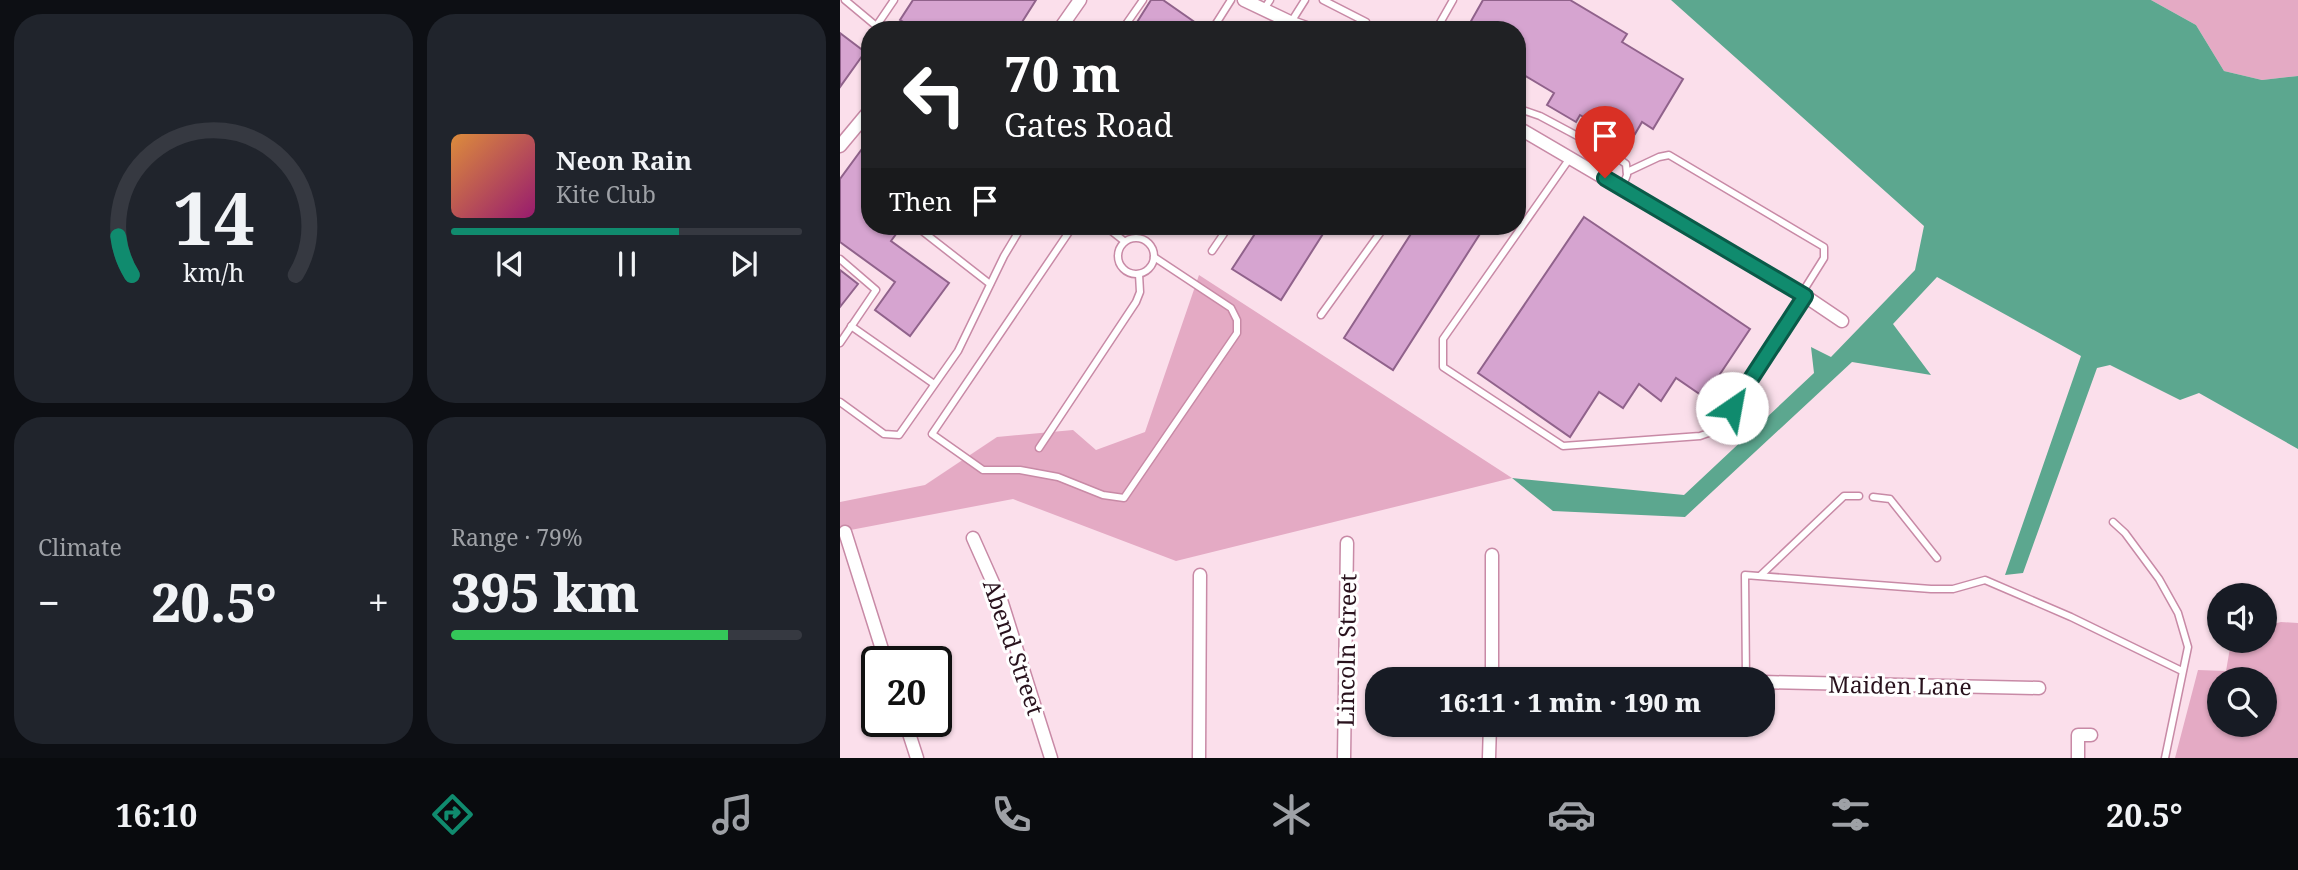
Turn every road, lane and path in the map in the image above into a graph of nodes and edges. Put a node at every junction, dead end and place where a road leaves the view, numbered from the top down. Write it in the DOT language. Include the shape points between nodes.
graph roads {
  1 [pos="894,0"];
  2 [pos="1080,0"];
  3 [pos="1143,0"];
  4 [pos="1231,0"];
  5 [pos="1244,0"];
  6 [pos="1305,0"];
  7 [pos="1323,0"];
  8 [pos="1453,0"];
  9 [pos="849,1"];
  10 [pos="1267,5"];
  11 [pos="872,21"];
  12 [pos="882,21"];
  13 [pos="1065,21"];
  14 [pos="1128,21"];
  15 [pos="1218,21"];
  16 [pos="1283,21"];
  17 [pos="1293,21"];
  18 [pos="1364,21"];
  19 [pos="1441,21"];
  20 [pos="1526,111"];
  21 [pos="861,121"];
  22 [pos="1526,132"];
  23 [pos="840,146"];
  24 [pos="1570,158"];
  25 [pos="1626,172"];
  26 [pos="1622,188"];
  27 [pos="1526,221"];
  28 [pos="928,235"];
  29 [pos="1017,235"];
  30 [pos="1067,235"];
  31 [pos="1117,235"];
  32 [pos="1223,235"];
  33 [pos="1379,235"];
  34 [pos="1516,235"];
  35 [pos="1125,241"];
  36 [pos="1212,251"];
  37 [pos="1154,257"];
  38 [pos="840,259"];
  39 [pos="1139,274"];
  40 [pos="990,284"];
  41 [pos="1804,295"];
  42 [pos="1321,315"];
  43 [pos="1842,321"];
  44 [pos="851,326"];
  45 [pos="840,343"];
  46 [pos="934,384"];
  47 [pos="840,402"];
  48 [pos="1039,448"];
  49 [pos="1860,496"];
  50 [pos="1873,497"];
  51 [pos="2113,522"];
  52 [pos="845,532"];
  53 [pos="972,538"];
  54 [pos="1347,543"];
  55 [pos="1492,555"];
  56 [pos="1937,558"];
  57 [pos="1200,575"];
  58 [pos="1761,575"];
  59 [pos="881,646"];
  60 [pos="1492,667"];
  61 [pos="1746,667"];
  62 [pos="2182,671"];
  63 [pos="1775,682"];
  64 [pos="2039,688"];
  65 [pos="2091,735"];
  66 [pos="910,737"];
  67 [pos="1490,737"];
  68 [pos="917,758"];
  69 [pos="1051,758"];
  70 [pos="1199,758"];
  71 [pos="1344,758"];
  72 [pos="1489,758"];
  73 [pos="2078,758"];
  74 [pos="2165,758"];
  1 -- 12 [label="lane"];
  2 -- 13 [label="street"];
  3 -- 14 [label="lane"];
  4 -- 15 [label="lane"];
  5 -- 10 [label="street"];
  6 -- 17 [label="lane"];
  7 -- 18 [label="lane"];
  8 -- 19 [label="lane"];
  9 -- 11 [label="lane"];
  10 -- 16 [label="street"];
  20 -- 25 [label="lane" via="1615,156 1626,164"];
  21 -- 23 [label="street"];
  22 -- 24 [label="street"];
  24 -- 26 [label="street"];
  24 -- 27 [label="lane"];
  25 -- 26 [label="lane"];
  25 -- 41 [label="lane" via="1669,155 1824,247 1824,258"];
  26 -- 41 [label="street"];
  28 -- 40 [label="lane"];
  29 -- 40 [label="lane"];
  30 -- 37 [label="lane" via="932,435 983,470 1058,477 1103,495 1124,498 1237,333 1231,308"];
  31 -- 35 [label="lane"];
  32 -- 36 [label="lane"];
  33 -- 42 [label="lane"];
  34 -- 41 [label="lane" via="1443,339 1443,367 1563,446 1700,436 1717,430"];
  35 -- 37 [label="lane" via="1142,238"];
  35 -- 39 [label="lane" via="1118,251 1119,263 1127,272"];
  37 -- 39 [label="lane" via="1150,268"];
  38 -- 44 [label="lane" via="876,290"];
  39 -- 48 [label="lane" via="1136,302"];
  40 -- 46 [label="lane" via="958,351"];
  41 -- 43 [label="street"];
  44 -- 45 [label="lane"];
  44 -- 46 [label="lane"];
  46 -- 47 [label="lane" via="899,435 884,433"];
  49 -- 58 [label="lane" via="1844,496"];
  50 -- 56 [label="lane" via="1890,499"];
  51 -- 62 [label="lane" via="2159,579 2178,613 2188,647"];
  52 -- 59 [label="street"];
  53 -- 69 [label="street, Abend Street" via="1002,603"];
  54 -- 71 [label="street, Lincoln Street"];
  55 -- 60 [label="street"];
  57 -- 70 [label="street"];
  58 -- 61 [label="lane" via="1745,575"];
  58 -- 62 [label="lane" via="1931,589 1953,589 1984,580"];
  62 -- 74 [label="lane"];
  63 -- 64 [label="street, Maiden Lane"];
  65 -- 73 [label="street" via="2078,735"];
  66 -- 68 [label="street"];
  67 -- 72 [label="street"];
}
